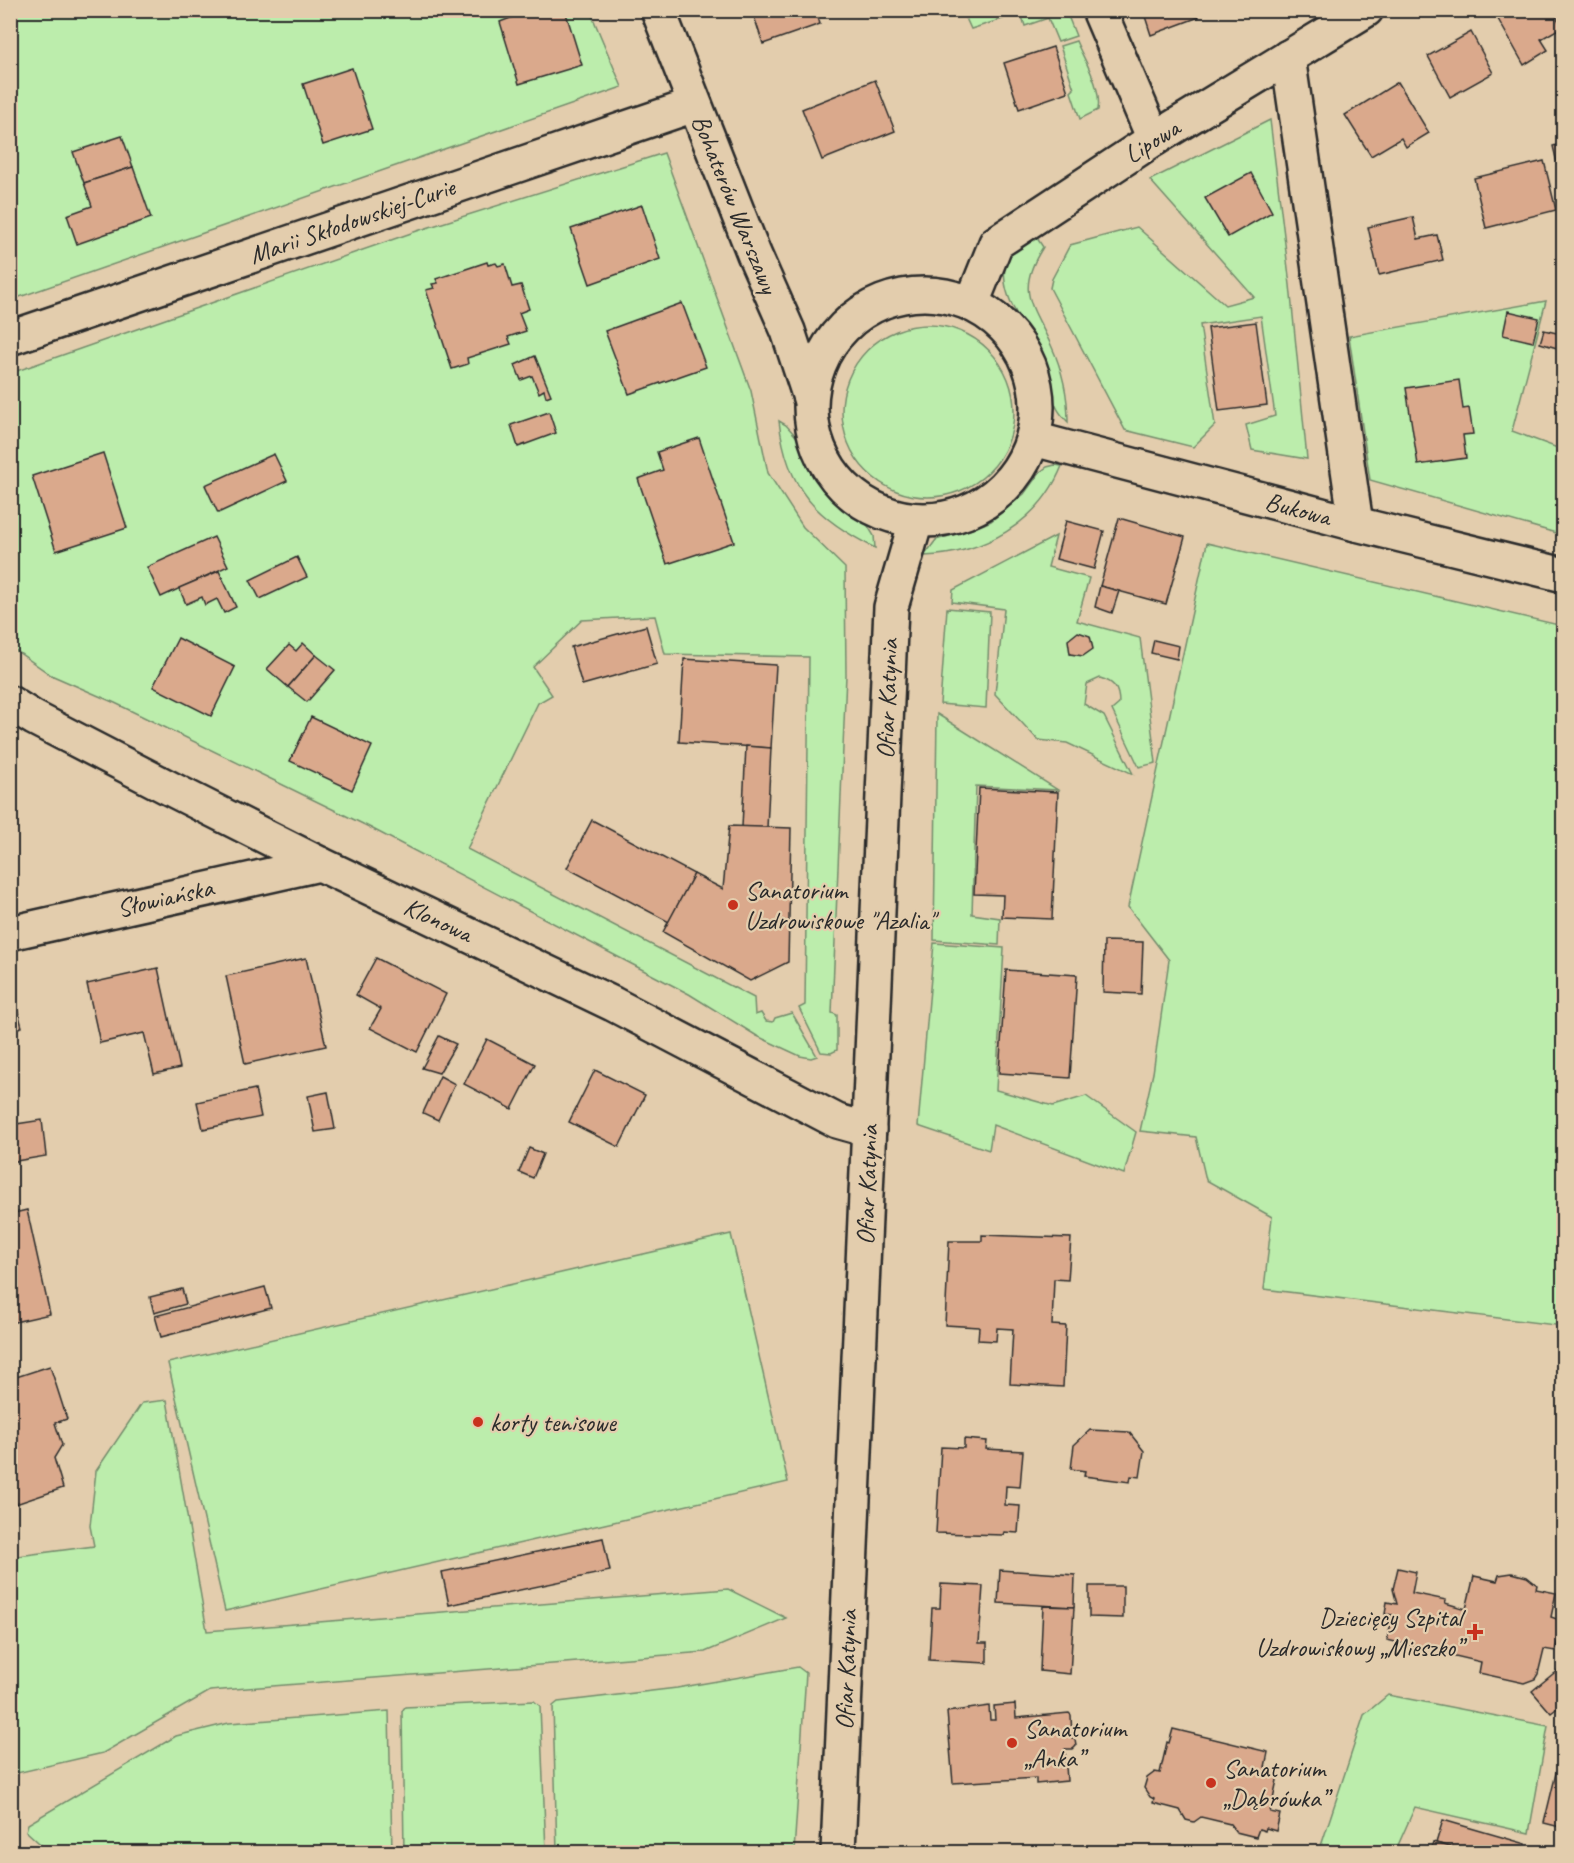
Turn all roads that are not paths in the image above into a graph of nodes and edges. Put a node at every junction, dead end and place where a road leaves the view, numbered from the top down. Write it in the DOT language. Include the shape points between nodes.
graph roads {
  1 [pos="658,10"];
  2 [pos="1099,10"];
  3 [pos="1366,10"];
  4 [pos="1288,57"];
  5 [pos="694,105"];
  6 [pos="1154,139"];
  7 [pos="972,303"];
  8 [pos="10,338"];
  9 [pos="810,398"];
  10 [pos="1034,439"];
  11 [pos="916,521"];
  12 [pos="1356,524"];
  13 [pos="1563,575"];
  14 [pos="10,703"];
  15 [pos="320,864"];
  16 [pos="10,933"];
  17 [pos="869,1130"];
  18 [pos="838,1852"];
  1 -- 5 [label="street, Bohaterów Warszawy"];
  2 -- 6 [label="street"];
  3 -- 4 [label="street, Lipowa"];
  4 -- 6 [label="street, Lipowa"];
  4 -- 12 [label="street"];
  5 -- 8 [label="street, Marii Skłodowskiej-Curie"];
  5 -- 9 [label="street, Bohaterów Warszawy" via="788,332"];
  6 -- 7 [label="street, Lipowa" via="996,243"];
  7 -- 9 [label="street" via="937,293 900,296 866,308 838,332 819,363"];
  7 -- 10 [label="street" via="999,321 1021,345 1034,375 1038,407"];
  9 -- 11 [label="street" via="813,434 827,467 850,494 881,513"];
  10 -- 11 [label="street" via="1017,474 989,501 954,517"];
  10 -- 12 [label="street, Bukowa"];
  11 -- 17 [label="street, Ofiar Katynia" via="891,606"];
  12 -- 13 [label="street, Bukowa"];
  14 -- 15 [label="street, Klonowa"];
  15 -- 16 [label="street, Słowiańska"];
  15 -- 17 [label="street, Klonowa" via="614,1004 837,1121"];
  17 -- 18 [label="street, Ofiar Katynia"];
}
